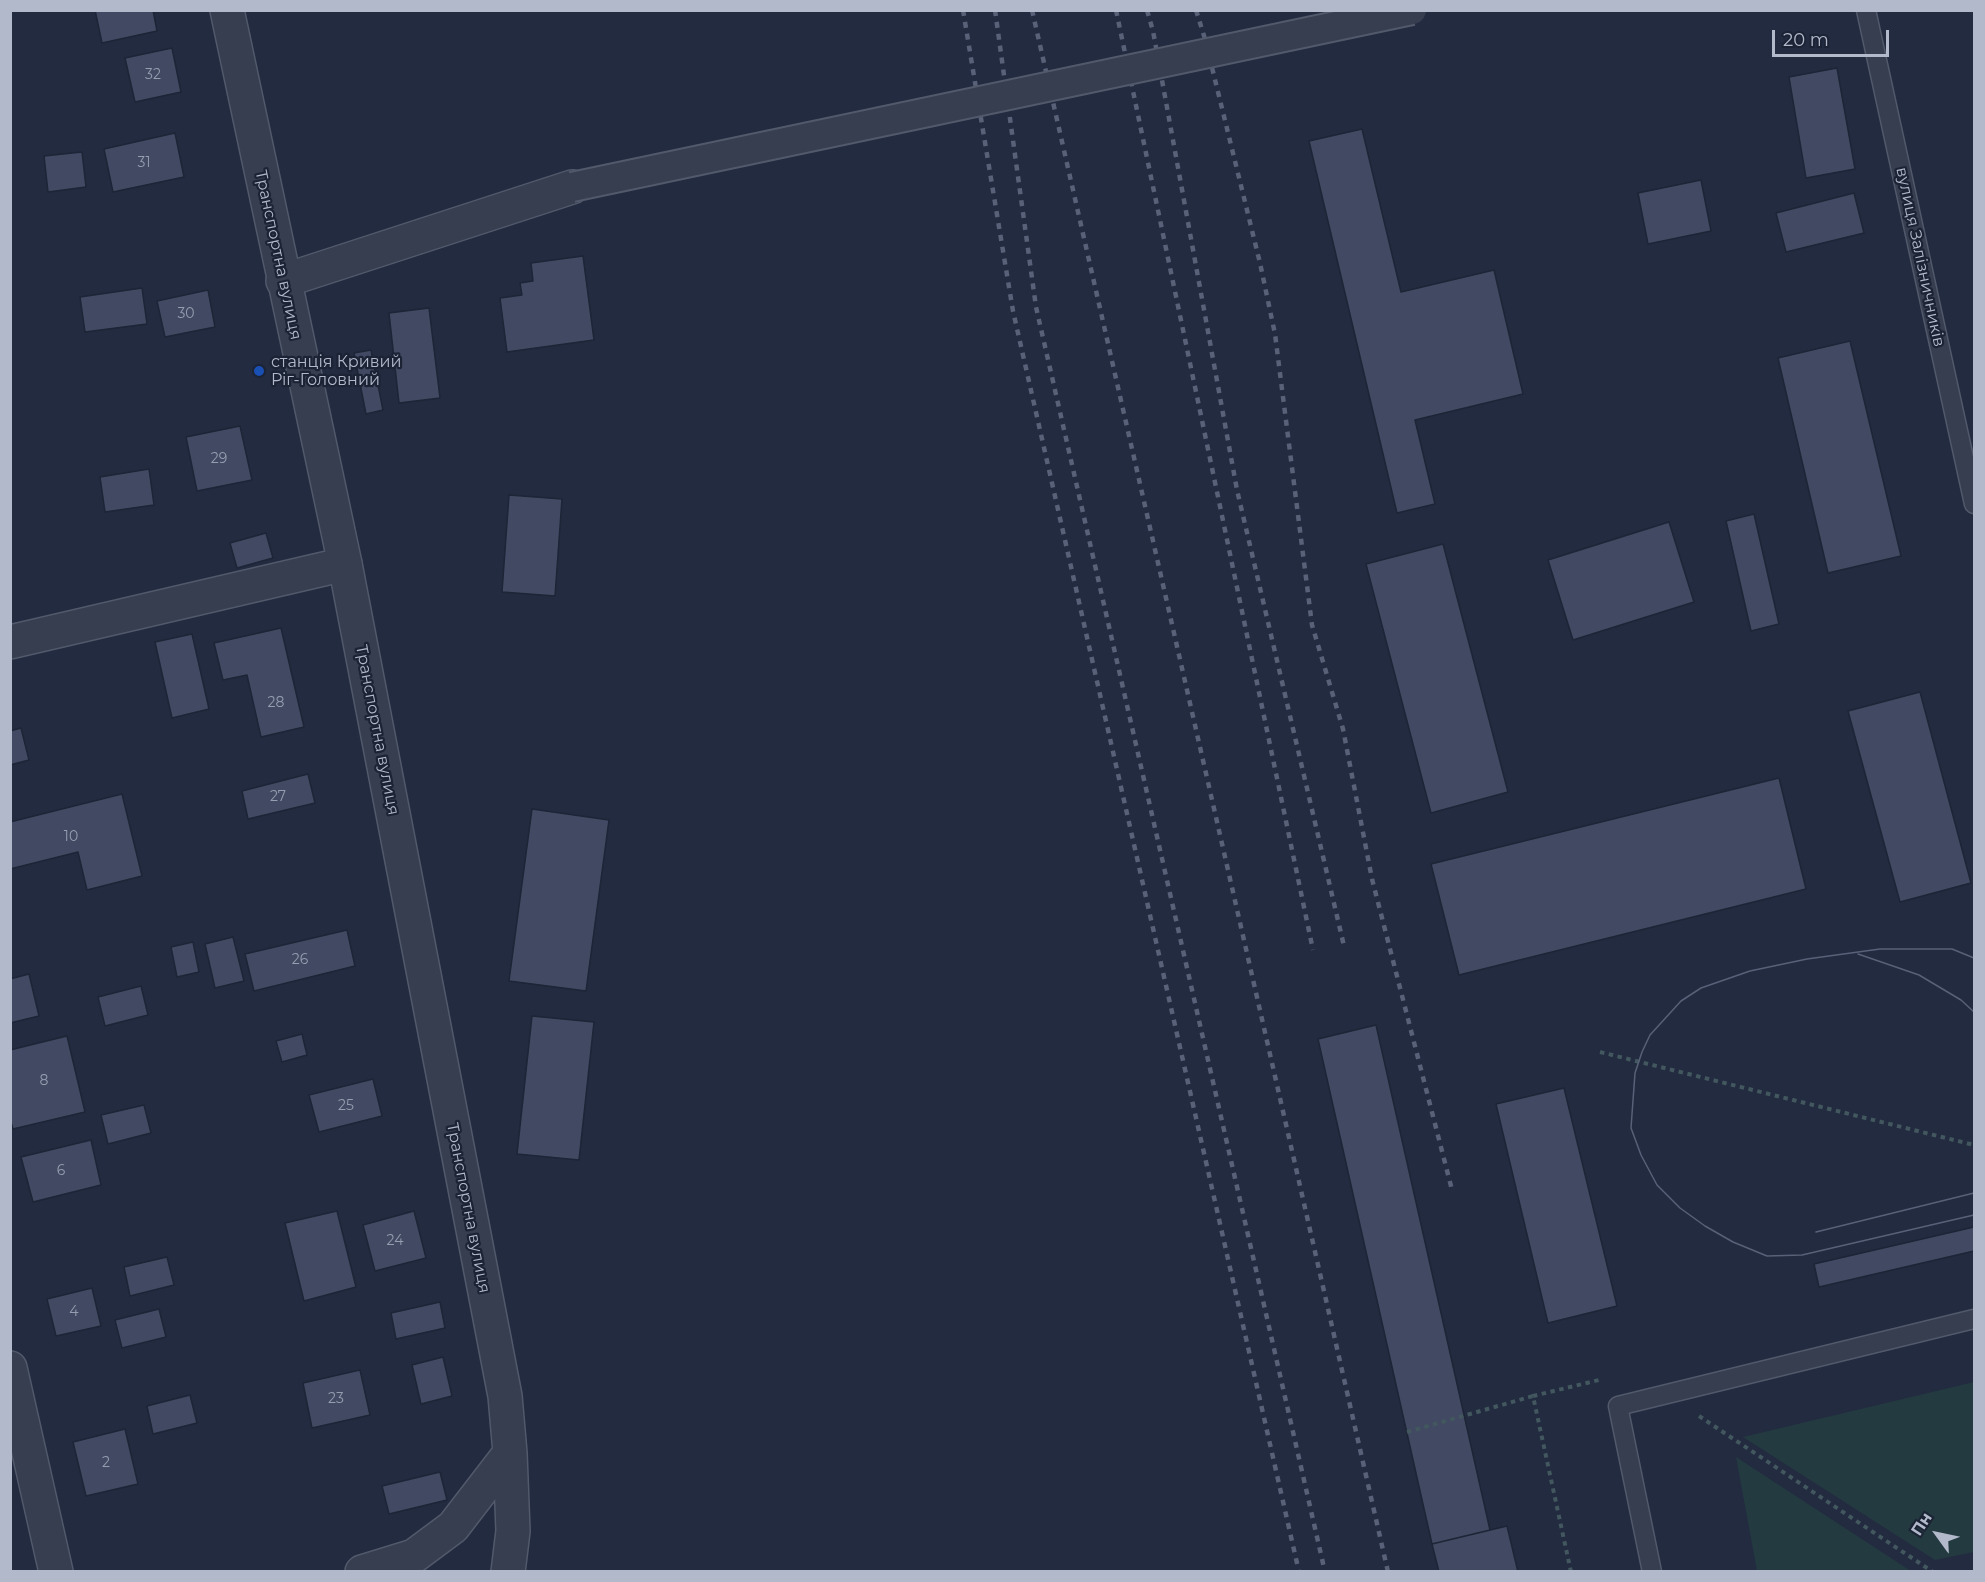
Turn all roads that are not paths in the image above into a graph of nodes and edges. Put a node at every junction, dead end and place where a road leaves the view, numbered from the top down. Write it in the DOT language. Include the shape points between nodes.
graph roads {
  1 [pos="226,10"];
  2 [pos="1412,10"];
  3 [pos="1866,10"];
  4 [pos="572,187"];
  5 [pos="283,281"];
  6 [pos="1974,504"];
  7 [pos="345,564"];
  8 [pos="10,642"];
  9 [pos="1974,1319"];
  10 [pos="10,1368"];
  11 [pos="510,1454"];
  12 [pos="56,1572"];
  13 [pos="362,1572"];
  14 [pos="508,1572"];
  15 [pos="1652,1572"];
  1 -- 5 [label="street, Транспортна вулиця"];
  2 -- 4 [label="street, bridge"];
  3 -- 6 [label="lane, вулиця Залізничників"];
  4 -- 5 [label="street"];
  5 -- 7 [label="street, Транспортна вулиця"];
  7 -- 8 [label="street"];
  7 -- 11 [label="street, Транспортна вулиця" via="505,1396"];
  9 -- 15 [label="lane" via="1618,1406"];
  10 -- 12 [label="street"];
  11 -- 13 [label="street" via="453,1527 414,1556"];
  11 -- 14 [label="street, Транспортна вулиця" via="513,1531"];
}
